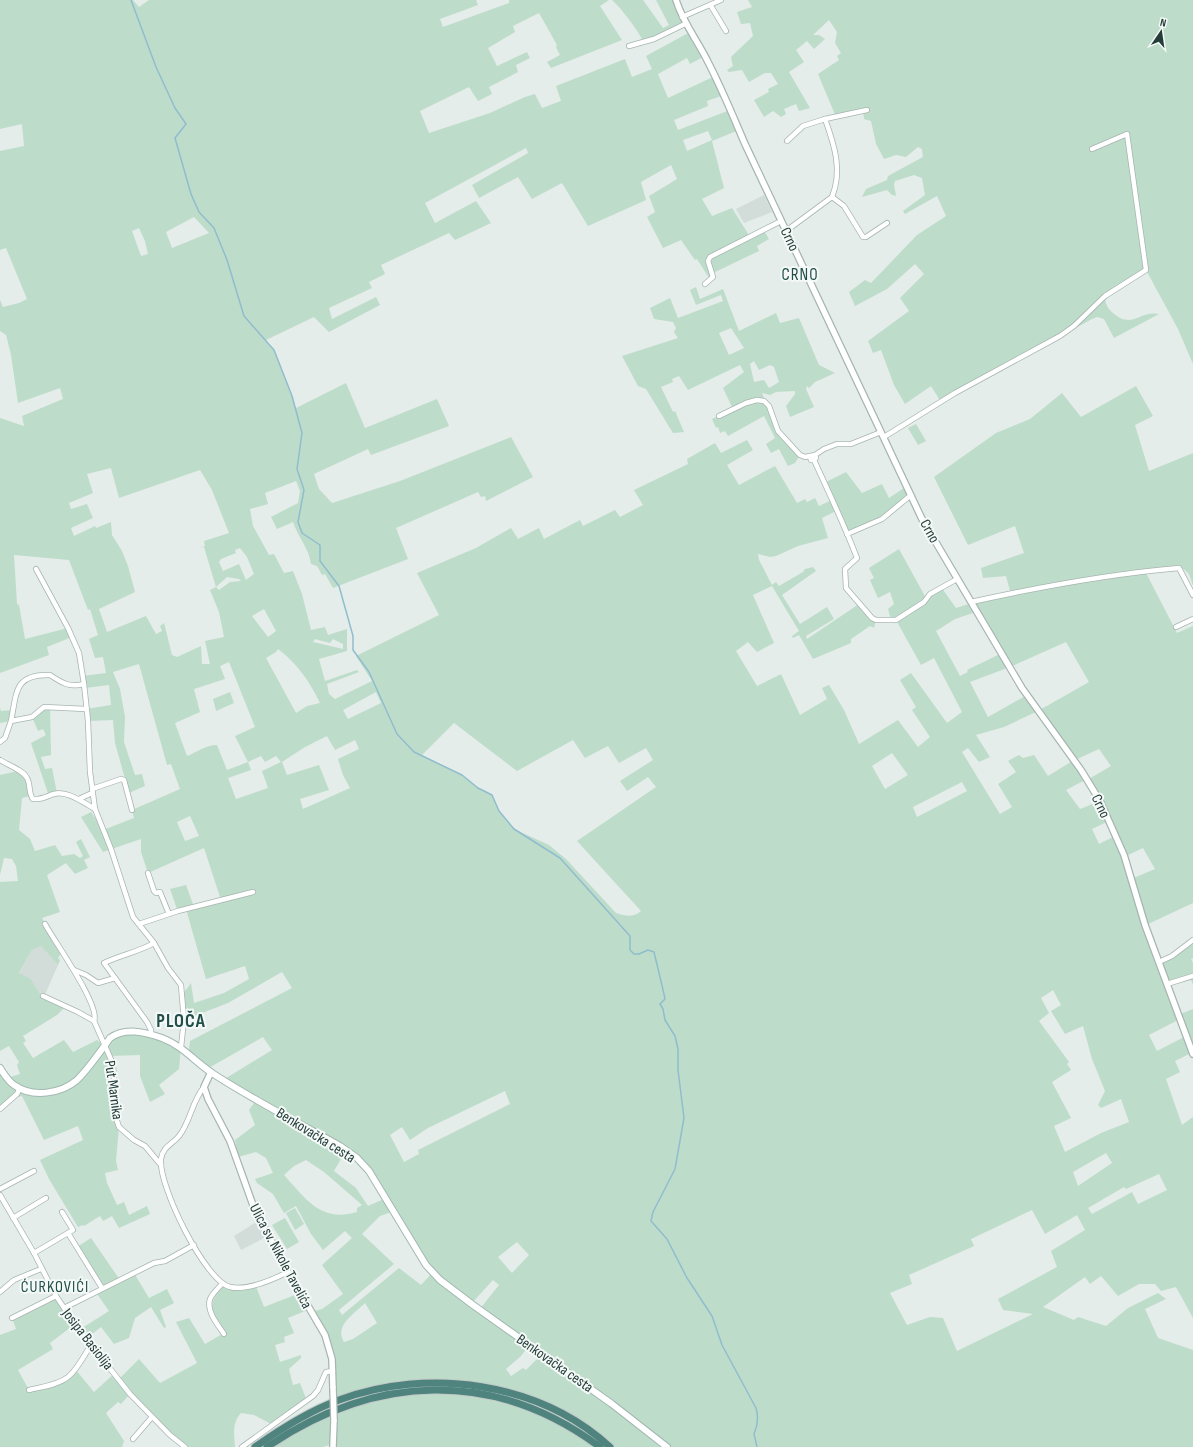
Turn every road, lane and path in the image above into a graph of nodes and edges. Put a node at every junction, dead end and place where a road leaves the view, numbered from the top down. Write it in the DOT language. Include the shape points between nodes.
graph roads {
  1 [pos="676,0"];
  2 [pos="721,0"];
  3 [pos="711,6"];
  4 [pos="682,17"];
  5 [pos="685,24"];
  6 [pos="726,31"];
  7 [pos="629,46"];
  8 [pos="867,110"];
  9 [pos="825,119"];
  10 [pos="787,140"];
  11 [pos="1092,149"];
  12 [pos="832,197"];
  13 [pos="781,221"];
  14 [pos="888,223"];
  15 [pos="786,230"];
  16 [pos="705,284"];
  17 [pos="718,416"];
  18 [pos="883,434"];
  19 [pos="813,458"];
  20 [pos="911,495"];
  21 [pos="847,534"];
  22 [pos="36,569"];
  23 [pos="957,579"];
  24 [pos="1193,595"];
  25 [pos="971,602"];
  26 [pos="1193,619"];
  27 [pos="1176,627"];
  28 [pos="84,684"];
  29 [pos="86,709"];
  30 [pos="11,721"];
  31 [pos="0,742"];
  32 [pos="0,760"];
  33 [pos="92,791"];
  34 [pos="79,800"];
  35 [pos="95,809"];
  36 [pos="132,810"];
  37 [pos="148,873"];
  38 [pos="252,892"];
  39 [pos="169,914"];
  40 [pos="45,924"];
  41 [pos="139,924"];
  42 [pos="1193,940"];
  43 [pos="154,943"];
  44 [pos="1159,962"];
  45 [pos="74,970"];
  46 [pos="1193,976"];
  47 [pos="115,978"];
  48 [pos="1167,984"];
  49 [pos="43,996"];
  50 [pos="94,1021"];
  51 [pos="151,1035"];
  52 [pos="104,1046"];
  53 [pos="181,1047"];
  54 [pos="1193,1054"];
  55 [pos="0,1068"];
  56 [pos="211,1072"];
  57 [pos="204,1087"];
  58 [pos="20,1088"];
  59 [pos="0,1109"];
  60 [pos="161,1165"];
  61 [pos="34,1171"];
  62 [pos="0,1189"];
  63 [pos="0,1195"];
  64 [pos="46,1198"];
  65 [pos="62,1212"];
  66 [pos="13,1218"];
  67 [pos="68,1233"];
  68 [pos="194,1245"];
  69 [pos="34,1253"];
  70 [pos="41,1269"];
  71 [pos="288,1272"];
  72 [pos="222,1284"];
  73 [pos="102,1288"];
  74 [pos="0,1292"];
  75 [pos="56,1296"];
  76 [pos="64,1308"];
  77 [pos="12,1318"];
  78 [pos="224,1334"];
  79 [pos="92,1343"];
  80 [pos="333,1371"];
  81 [pos="29,1390"];
  82 [pos="152,1417"];
  83 [pos="133,1439"];
  84 [pos="186,1447"];
  85 [pos="242,1447"];
  86 [pos="255,1447"];
  87 [pos="267,1447"];
  88 [pos="333,1447"];
  89 [pos="600,1447"];
  90 [pos="610,1447"];
  91 [pos="668,1447"];
  1 -- 4 [label="street, Crno"];
  2 -- 3 [label="street"];
  3 -- 4 [label="street"];
  3 -- 6 [label="street"];
  4 -- 5 [label="street, Crno"];
  5 -- 7 [label="street" via="654,39"];
  5 -- 13 [label="street, Crno" via="720,86"];
  8 -- 9 [label="street"];
  9 -- 10 [label="street" via="804,126"];
  9 -- 12 [label="street" via="836,151 837,165"];
  11 -- 18 [label="street" via="1128,134 1146,270 1105,296 1060,336"];
  12 -- 14 [label="street" via="844,206 863,237"];
  12 -- 15 [label="street"];
  13 -- 15 [label="street, Crno"];
  13 -- 16 [label="street" via="710,257 708,261 713,277"];
  15 -- 18 [label="street, Crno"];
  17 -- 19 [label="street" via="746,403 764,401 769,406 778,431 800,455"];
  18 -- 19 [label="street" via="851,444 831,446"];
  18 -- 20 [label="street, Crno"];
  19 -- 21 [label="street"];
  20 -- 21 [label="street" via="882,519"];
  20 -- 23 [label="street, Crno"];
  21 -- 23 [label="street" via="857,558 845,569 846,588 876,620 896,620 924,602 930,594"];
  22 -- 28 [label="street" via="79,653"];
  23 -- 25 [label="street, Crno"];
  24 -- 25 [label="street" via="1179,568 1018,592"];
  25 -- 44 [label="street, Crno" via="1022,688 1100,801 1124,855"];
  26 -- 27 [label="street"];
  28 -- 29 [label="street"];
  28 -- 30 [label="street" via="62,684 50,675 25,679 20,682"];
  29 -- 30 [label="street" via="44,707 32,717"];
  29 -- 33 [label="street"];
  30 -- 31 [label="street" via="5,738"];
  32 -- 34 [label="street" via="23,773 33,799 57,793"];
  33 -- 34 [label="street"];
  33 -- 35 [label="street"];
  33 -- 36 [label="street" via="124,780"];
  34 -- 35 [label="street"];
  35 -- 41 [label="street" via="133,917"];
  37 -- 39 [label="street" via="154,891 160,892"];
  38 -- 39 [label="street"];
  39 -- 41 [label="street"];
  40 -- 45 [label="street, Put Marnika"];
  41 -- 43 [label="street"];
  42 -- 44 [label="street" via="1172,956"];
  43 -- 47 [label="street" via="104,963"];
  43 -- 53 [label="street" via="181,985 184,1020"];
  44 -- 48 [label="street, Crno"];
  45 -- 47 [label="street" via="98,983"];
  45 -- 50 [label="street, Put Marnika" via="95,1011"];
  46 -- 48 [label="street"];
  47 -- 51 [label="street" via="147,1022"];
  48 -- 54 [label="street, Crno"];
  49 -- 50 [label="street"];
  50 -- 52 [label="street, Put Marnika"];
  51 -- 52 [label="main road, Benkovačka cesta" via="133,1031 116,1034"];
  51 -- 53 [label="main road, Benkovačka cesta"];
  52 -- 58 [label="main road, Benkovačka cesta" via="77,1079 67,1087 56,1092 40,1093"];
  52 -- 60 [label="street, Put Marnika" via="113,1064 116,1118 119,1127 145,1146"];
  53 -- 56 [label="main road, Benkovačka cesta"];
  55 -- 58 [label="main road, Benkovačka cesta" via="14,1085"];
  56 -- 57 [label="street"];
  56 -- 91 [label="main road, Benkovačka cesta" via="340,1146 356,1158 369,1171 426,1264 440,1280"];
  57 -- 60 [label="street" via="198,1094 179,1136 169,1143 163,1152"];
  57 -- 71 [label="street, Ulica sv. Nikole Tavelića" via="230,1141 254,1208"];
  58 -- 59 [label="street"];
  60 -- 68 [label="street" via="172,1205"];
  61 -- 62 [label="street"];
  63 -- 66 [label="street, Josipa Basiolija"];
  64 -- 66 [label="street"];
  65 -- 67 [label="street" via="73,1230"];
  66 -- 69 [label="street, Josipa Basiolija"];
  67 -- 69 [label="street"];
  67 -- 73 [label="street"];
  68 -- 72 [label="street"];
  68 -- 73 [label="street" via="165,1261 154,1263"];
  69 -- 70 [label="street, Josipa Basiolija"];
  70 -- 74 [label="street" via="14,1280"];
  70 -- 75 [label="street, Josipa Basiolija"];
  71 -- 72 [label="street" via="240,1287"];
  71 -- 80 [label="street, Ulica sv. Nikole Tavelića" via="324,1335"];
  72 -- 78 [label="street" via="210,1300 210,1305 211,1313"];
  73 -- 76 [label="street"];
  75 -- 76 [label="street, Josipa Basiolija"];
  75 -- 77 [label="street"];
  76 -- 79 [label="street, Josipa Basiolija"];
  79 -- 81 [label="street" via="68,1377"];
  79 -- 82 [label="street, Josipa Basiolija" via="130,1394"];
  80 -- 85 [label="street" via="326,1372 313,1396"];
  80 -- 88 [label="street, Ulica sv. Nikole Tavelića, bridge"];
  82 -- 83 [label="street"];
  82 -- 84 [label="street, Josipa Basiolija"];
  86 -- 90 [label="highway" via="303,1416 341,1400 396,1386 429,1383 468,1385 521,1397 567,1417"];
  87 -- 89 [label="highway" via="304,1423 347,1404 394,1393 423,1390 468,1392 518,1403 563,1422"];
}
